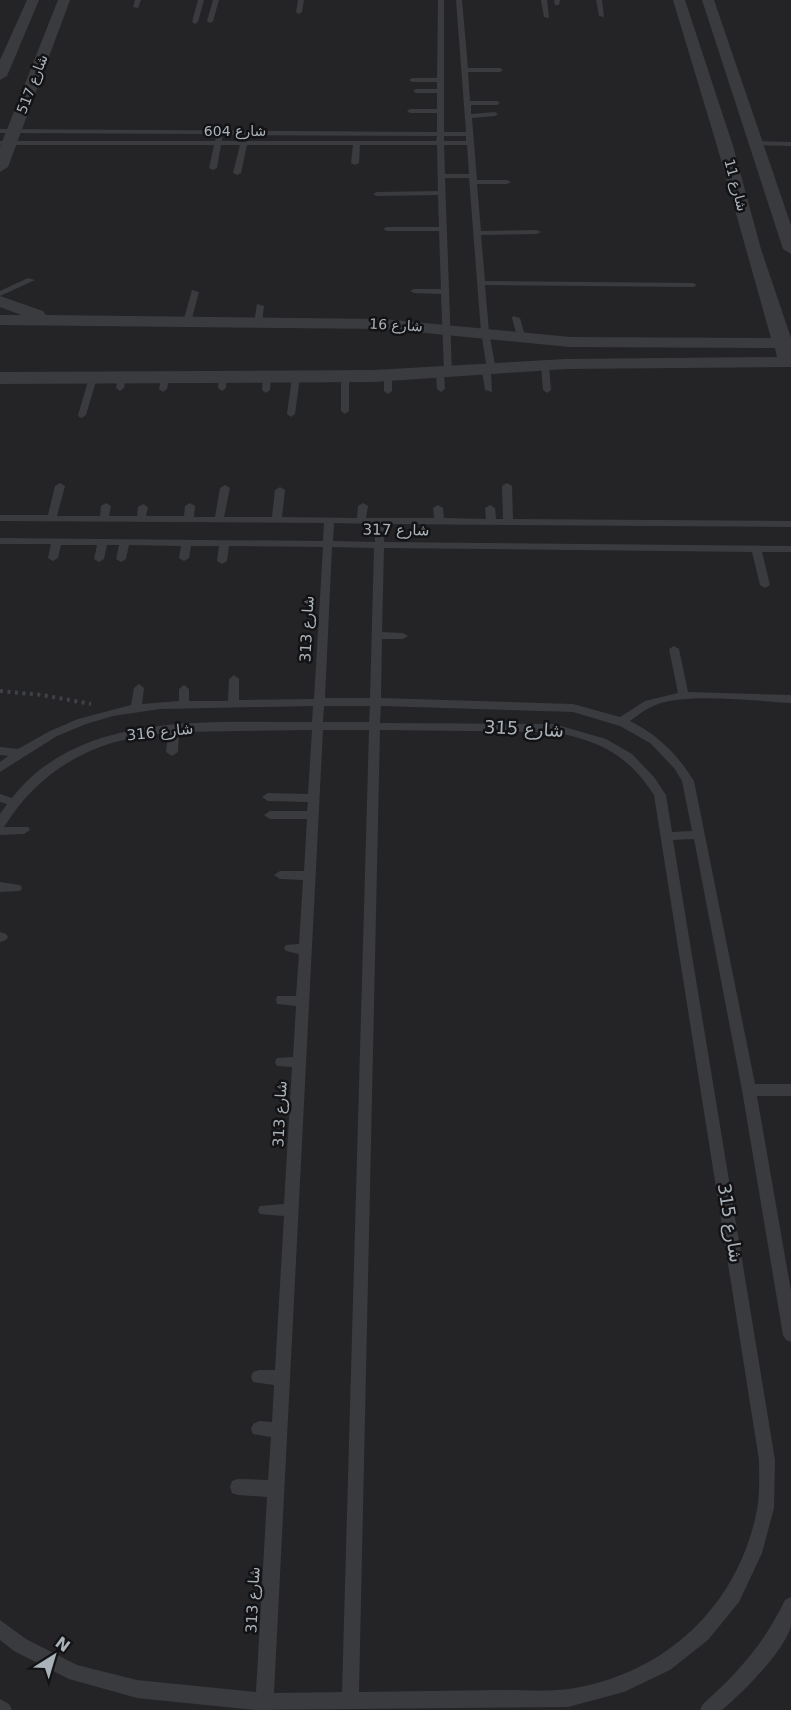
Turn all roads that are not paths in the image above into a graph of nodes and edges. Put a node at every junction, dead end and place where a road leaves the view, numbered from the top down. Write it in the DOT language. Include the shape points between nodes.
graph roads {
  1 [pos="33,0"];
  2 [pos="64,0"];
  3 [pos="201,0"];
  4 [pos="216,0"];
  5 [pos="301,0"];
  6 [pos="441,0"];
  7 [pos="459,0"];
  8 [pos="544,0"];
  9 [pos="599,0"];
  10 [pos="679,0"];
  11 [pos="708,0"];
  12 [pos="299,12"];
  13 [pos="602,16"];
  14 [pos="547,17"];
  15 [pos="210,21"];
  16 [pos="195,22"];
  17 [pos="464,70"];
  18 [pos="500,70"];
  19 [pos="0,76"];
  20 [pos="412,80"];
  21 [pos="441,80"];
  22 [pos="416,91"];
  23 [pos="440,91"];
  24 [pos="467,103"];
  25 [pos="497,103"];
  26 [pos="410,111"];
  27 [pos="440,111"];
  28 [pos="495,114"];
  29 [pos="468,116"];
  30 [pos="261,121"];
  31 [pos="176,123"];
  32 [pos="174,132"];
  33 [pos="219,132"];
  34 [pos="260,133"];
  35 [pos="6,137"];
  36 [pos="440,138"];
  37 [pos="470,138"];
  38 [pos="218,143"];
  39 [pos="244,143"];
  40 [pos="357,143"];
  41 [pos="755,144"];
  42 [pos="791,144"];
  43 [pos="355,163"];
  44 [pos="0,167"];
  45 [pos="213,168"];
  46 [pos="237,173"];
  47 [pos="442,177"];
  48 [pos="473,179"];
  49 [pos="507,182"];
  50 [pos="442,193"];
  51 [pos="377,194"];
  52 [pos="387,229"];
  53 [pos="444,229"];
  54 [pos="537,232"];
  55 [pos="477,233"];
  56 [pos="791,249"];
  57 [pos="31,280"];
  58 [pos="481,283"];
  59 [pos="693,285"];
  60 [pos="414,291"];
  61 [pos="195,292"];
  62 [pos="446,292"];
  63 [pos="0,294"];
  64 [pos="0,301"];
  65 [pos="516,318"];
  66 [pos="0,320"];
  67 [pos="57,321"];
  68 [pos="188,322"];
  69 [pos="448,329"];
  70 [pos="485,332"];
  71 [pos="521,336"];
  72 [pos="787,343"];
  73 [pos="790,365"];
  74 [pos="545,366"];
  75 [pos="489,370"];
  76 [pos="296,377"];
  77 [pos="345,377"];
  78 [pos="0,378"];
  79 [pos="93,378"];
  80 [pos="443,378"];
  81 [pos="489,390"];
  82 [pos="547,390"];
  83 [pos="345,411"];
  84 [pos="291,414"];
  85 [pos="82,415"];
  86 [pos="60,486"];
  87 [pos="507,486"];
  88 [pos="225,488"];
  89 [pos="280,490"];
  90 [pos="106,506"];
  91 [pos="190,506"];
  92 [pos="363,506"];
  93 [pos="143,507"];
  94 [pos="438,508"];
  95 [pos="490,508"];
  96 [pos="0,518"];
  97 [pos="52,518"];
  98 [pos="104,519"];
  99 [pos="141,519"];
  100 [pos="189,519"];
  101 [pos="219,520"];
  102 [pos="277,520"];
  103 [pos="329,520"];
  104 [pos="361,521"];
  105 [pos="380,521"];
  106 [pos="439,521"];
  107 [pos="491,522"];
  108 [pos="508,522"];
  109 [pos="791,524"];
  110 [pos="0,541"];
  111 [pos="57,542"];
  112 [pos="103,542"];
  113 [pos="125,542"];
  114 [pos="186,543"];
  115 [pos="224,543"];
  116 [pos="328,544"];
  117 [pos="380,545"];
  118 [pos="756,548"];
  119 [pos="791,549"];
  120 [pos="53,558"];
  121 [pos="184,558"];
  122 [pos="99,559"];
  123 [pos="121,559"];
  124 [pos="222,561"];
  125 [pos="765,585"];
  126 [pos="378,635"];
  127 [pos="403,636"];
  128 [pos="674,650"];
  129 [pos="234,679"];
  130 [pos="139,688"];
  131 [pos="184,689"];
  132 [pos="684,697"];
  133 [pos="791,699"];
  134 [pos="319,701"];
  135 [pos="376,701"];
  136 [pos="233,704"];
  137 [pos="184,706"];
  138 [pos="136,709"];
  139 [pos="623,721"];
  140 [pos="318,725"];
  141 [pos="375,726"];
  142 [pos="174,729"];
  143 [pos="0,751"];
  144 [pos="172,752"];
  145 [pos="19,753"];
  146 [pos="0,768"];
  147 [pos="268,797"];
  148 [pos="0,798"];
  149 [pos="314,798"];
  150 [pos="12,802"];
  151 [pos="270,815"];
  152 [pos="313,815"];
  153 [pos="0,824"];
  154 [pos="24,830"];
  155 [pos="0,831"];
  156 [pos="698,835"];
  157 [pos="668,836"];
  158 [pos="280,875"];
  159 [pos="310,876"];
  160 [pos="0,887"];
  161 [pos="16,888"];
  162 [pos="290,948"];
  163 [pos="305,950"];
  164 [pos="282,1000"];
  165 [pos="303,1001"];
  166 [pos="282,1062"];
  167 [pos="299,1062"];
  168 [pos="748,1090"];
  169 [pos="791,1090"];
  170 [pos="265,1209"];
  171 [pos="291,1210"];
  172 [pos="791,1335"];
  173 [pos="259,1377"];
  174 [pos="282,1378"];
  175 [pos="259,1429"];
  176 [pos="279,1430"];
  177 [pos="238,1487"];
  178 [pos="276,1489"];
  179 [pos="791,1606"];
  180 [pos="0,1629"];
  181 [pos="350,1705"];
  182 [pos="264,1706"];
  183 [pos="709,1710"];
  1 -- 19 [label="street"];
  2 -- 35 [label="street, شارع 517"];
  3 -- 16 [label="lane"];
  4 -- 15 [label="lane"];
  5 -- 12 [label="lane"];
  6 -- 21 [label="lane"];
  7 -- 17 [label="lane"];
  8 -- 14 [label="lane"];
  9 -- 13 [label="lane"];
  10 -- 72 [label="street, شارع 11"];
  11 -- 41 [label="street, شارع 11"];
  17 -- 18 [label="lane"];
  17 -- 24 [label="lane"];
  20 -- 21 [label="lane"];
  21 -- 23 [label="lane"];
  22 -- 23 [label="lane"];
  23 -- 27 [label="lane"];
  24 -- 25 [label="lane"];
  24 -- 29 [label="lane"];
  26 -- 27 [label="lane"];
  27 -- 36 [label="lane"];
  28 -- 29 [label="lane"];
  29 -- 37 [label="lane"];
  30 -- 34 [label="lane"];
  31 -- 32 [label="lane"];
  32 -- 33 [label="lane, شارع 604"];
  32 -- 35 [label="lane, شارع 604"];
  33 -- 34 [label="lane, شارع 604"];
  33 -- 38 [label="lane"];
  34 -- 36 [label="lane, شارع 604"];
  35 -- 38 [label="lane, شارع 604"];
  35 -- 44 [label="street, شارع 517"];
  36 -- 37 [label="lane, شارع 604"];
  36 -- 40 [label="lane, شارع 604"];
  36 -- 47 [label="lane"];
  37 -- 48 [label="lane"];
  38 -- 39 [label="lane, شارع 604"];
  38 -- 45 [label="lane"];
  39 -- 40 [label="lane, شارع 604"];
  39 -- 46 [label="lane"];
  40 -- 43 [label="lane"];
  41 -- 42 [label="lane"];
  41 -- 56 [label="street, شارع 11"];
  47 -- 48 [label="lane"];
  47 -- 50 [label="lane"];
  48 -- 49 [label="lane"];
  48 -- 55 [label="lane"];
  50 -- 51 [label="lane"];
  50 -- 53 [label="lane"];
  52 -- 53 [label="lane"];
  53 -- 62 [label="lane"];
  54 -- 55 [label="lane"];
  55 -- 58 [label="lane"];
  57 -- 63 [label="lane"];
  58 -- 59 [label="lane"];
  58 -- 70 [label="lane"];
  60 -- 62 [label="lane"];
  61 -- 68 [label="lane"];
  62 -- 69 [label="lane"];
  64 -- 67 [label="street"];
  65 -- 71 [label="lane"];
  66 -- 67 [label="street, شارع 16"];
  67 -- 68 [label="street, شارع 16"];
  68 -- 69 [label="street, شارع 16" via="259,314"];
  69 -- 70 [label="street, شارع 16"];
  69 -- 80 [label="lane"];
  70 -- 71 [label="street, شارع 16"];
  70 -- 75 [label="lane"];
  71 -- 72 [label="street, شارع 16" via="570,342"];
  72 -- 73 [label="street, شارع 11"];
  73 -- 74 [label="street"];
  74 -- 75 [label="street"];
  74 -- 82 [label="lane"];
  75 -- 80 [label="street"];
  75 -- 81 [label="lane"];
  76 -- 77 [label="street"];
  76 -- 79 [label="street" via="267,383 121,383"];
  76 -- 84 [label="lane"];
  77 -- 80 [label="street" via="388,383"];
  77 -- 83 [label="lane"];
  78 -- 79 [label="street"];
  79 -- 85 [label="lane"];
  86 -- 97 [label="lane"];
  87 -- 108 [label="lane"];
  88 -- 101 [label="lane"];
  89 -- 102 [label="lane"];
  90 -- 98 [label="lane"];
  91 -- 100 [label="lane"];
  92 -- 104 [label="lane"];
  93 -- 99 [label="lane"];
  94 -- 106 [label="lane"];
  95 -- 107 [label="lane"];
  96 -- 97 [label="lane, شارع 317"];
  97 -- 98 [label="lane, شارع 317"];
  98 -- 99 [label="lane, شارع 317"];
  99 -- 100 [label="lane, شارع 317"];
  100 -- 101 [label="lane, شارع 317"];
  101 -- 102 [label="lane, شارع 317"];
  102 -- 103 [label="lane, شارع 317"];
  103 -- 104 [label="lane, شارع 317"];
  103 -- 116 [label="lane, شارع 313"];
  104 -- 105 [label="lane, شارع 317"];
  105 -- 106 [label="lane, شارع 317"];
  105 -- 117 [label="lane"];
  106 -- 107 [label="lane, شارع 317"];
  107 -- 108 [label="lane, شارع 317"];
  108 -- 109 [label="lane, شارع 317"];
  110 -- 111 [label="lane, شارع 317"];
  111 -- 112 [label="lane, شارع 317"];
  111 -- 120 [label="lane"];
  112 -- 113 [label="lane, شارع 317"];
  112 -- 122 [label="lane"];
  113 -- 114 [label="lane, شارع 317"];
  113 -- 123 [label="lane"];
  114 -- 115 [label="lane, شارع 317"];
  114 -- 121 [label="lane"];
  115 -- 116 [label="lane, شارع 317"];
  115 -- 124 [label="lane"];
  116 -- 117 [label="lane, شارع 317"];
  116 -- 134 [label="lane, شارع 313"];
  117 -- 118 [label="lane, شارع 317"];
  117 -- 126 [label="lane"];
  118 -- 119 [label="lane, شارع 317"];
  118 -- 125 [label="lane"];
  126 -- 127 [label="lane"];
  126 -- 135 [label="lane"];
  128 -- 132 [label="lane"];
  129 -- 136 [label="lane"];
  130 -- 138 [label="lane"];
  131 -- 137 [label="lane"];
  132 -- 133 [label="lane"];
  132 -- 139 [label="lane" via="638,708"];
  134 -- 135 [label="lane, شارع 315"];
  134 -- 136 [label="lane, شارع 316"];
  134 -- 140 [label="lane, شارع 313"];
  135 -- 139 [label="lane, شارع 315" via="573,708"];
  135 -- 141 [label="lane"];
  136 -- 137 [label="lane, شارع 316"];
  137 -- 138 [label="lane, شارع 316"];
  138 -- 145 [label="lane, شارع 316" via="78,722"];
  139 -- 156 [label="lane, شارع 315" via="663,746 678,762 687,780"];
  140 -- 141 [label="lane, شارع 315"];
  140 -- 142 [label="lane, شارع 316"];
  140 -- 149 [label="lane, شارع 313"];
  141 -- 157 [label="lane, شارع 315" via="554,728 600,740 631,758 649,776 660,795"];
  141 -- 181 [label="lane"];
  142 -- 144 [label="lane"];
  142 -- 150 [label="lane, شارع 316" via="143,731 68,756 37,777"];
  143 -- 145 [label="lane"];
  145 -- 146 [label="lane, شارع 316"];
  147 -- 149 [label="lane"];
  148 -- 150 [label="lane"];
  149 -- 152 [label="lane, شارع 313"];
  150 -- 153 [label="lane, شارع 316"];
  151 -- 152 [label="lane"];
  152 -- 159 [label="lane, شارع 313"];
  154 -- 155 [label="lane"];
  156 -- 157 [label="lane"];
  156 -- 168 [label="lane, شارع 315"];
  157 -- 181 [label="lane, شارع 315" via="767,1460 766,1508 754,1553 733,1596 702,1634 664,1664 618,1686 568,1698"];
  158 -- 159 [label="lane"];
  159 -- 163 [label="lane, شارع 313"];
  160 -- 161 [label="lane"];
  162 -- 163 [label="lane"];
  163 -- 165 [label="lane, شارع 313"];
  164 -- 165 [label="lane"];
  165 -- 167 [label="lane, شارع 313"];
  166 -- 167 [label="lane"];
  167 -- 171 [label="lane, شارع 313"];
  168 -- 169 [label="lane"];
  168 -- 172 [label="lane, شارع 315"];
  170 -- 171 [label="lane"];
  171 -- 174 [label="lane, شارع 313"];
  173 -- 174 [label="lane"];
  174 -- 176 [label="lane, شارع 313"];
  175 -- 176 [label="lane"];
  176 -- 178 [label="lane, شارع 313"];
  177 -- 178 [label="lane"];
  178 -- 182 [label="lane, شارع 313"];
  179 -- 183 [label="lane" via="779,1633 745,1680"];
  180 -- 182 [label="lane" via="20,1645 75,1673 137,1689"];
  181 -- 182 [label="lane"];
}
